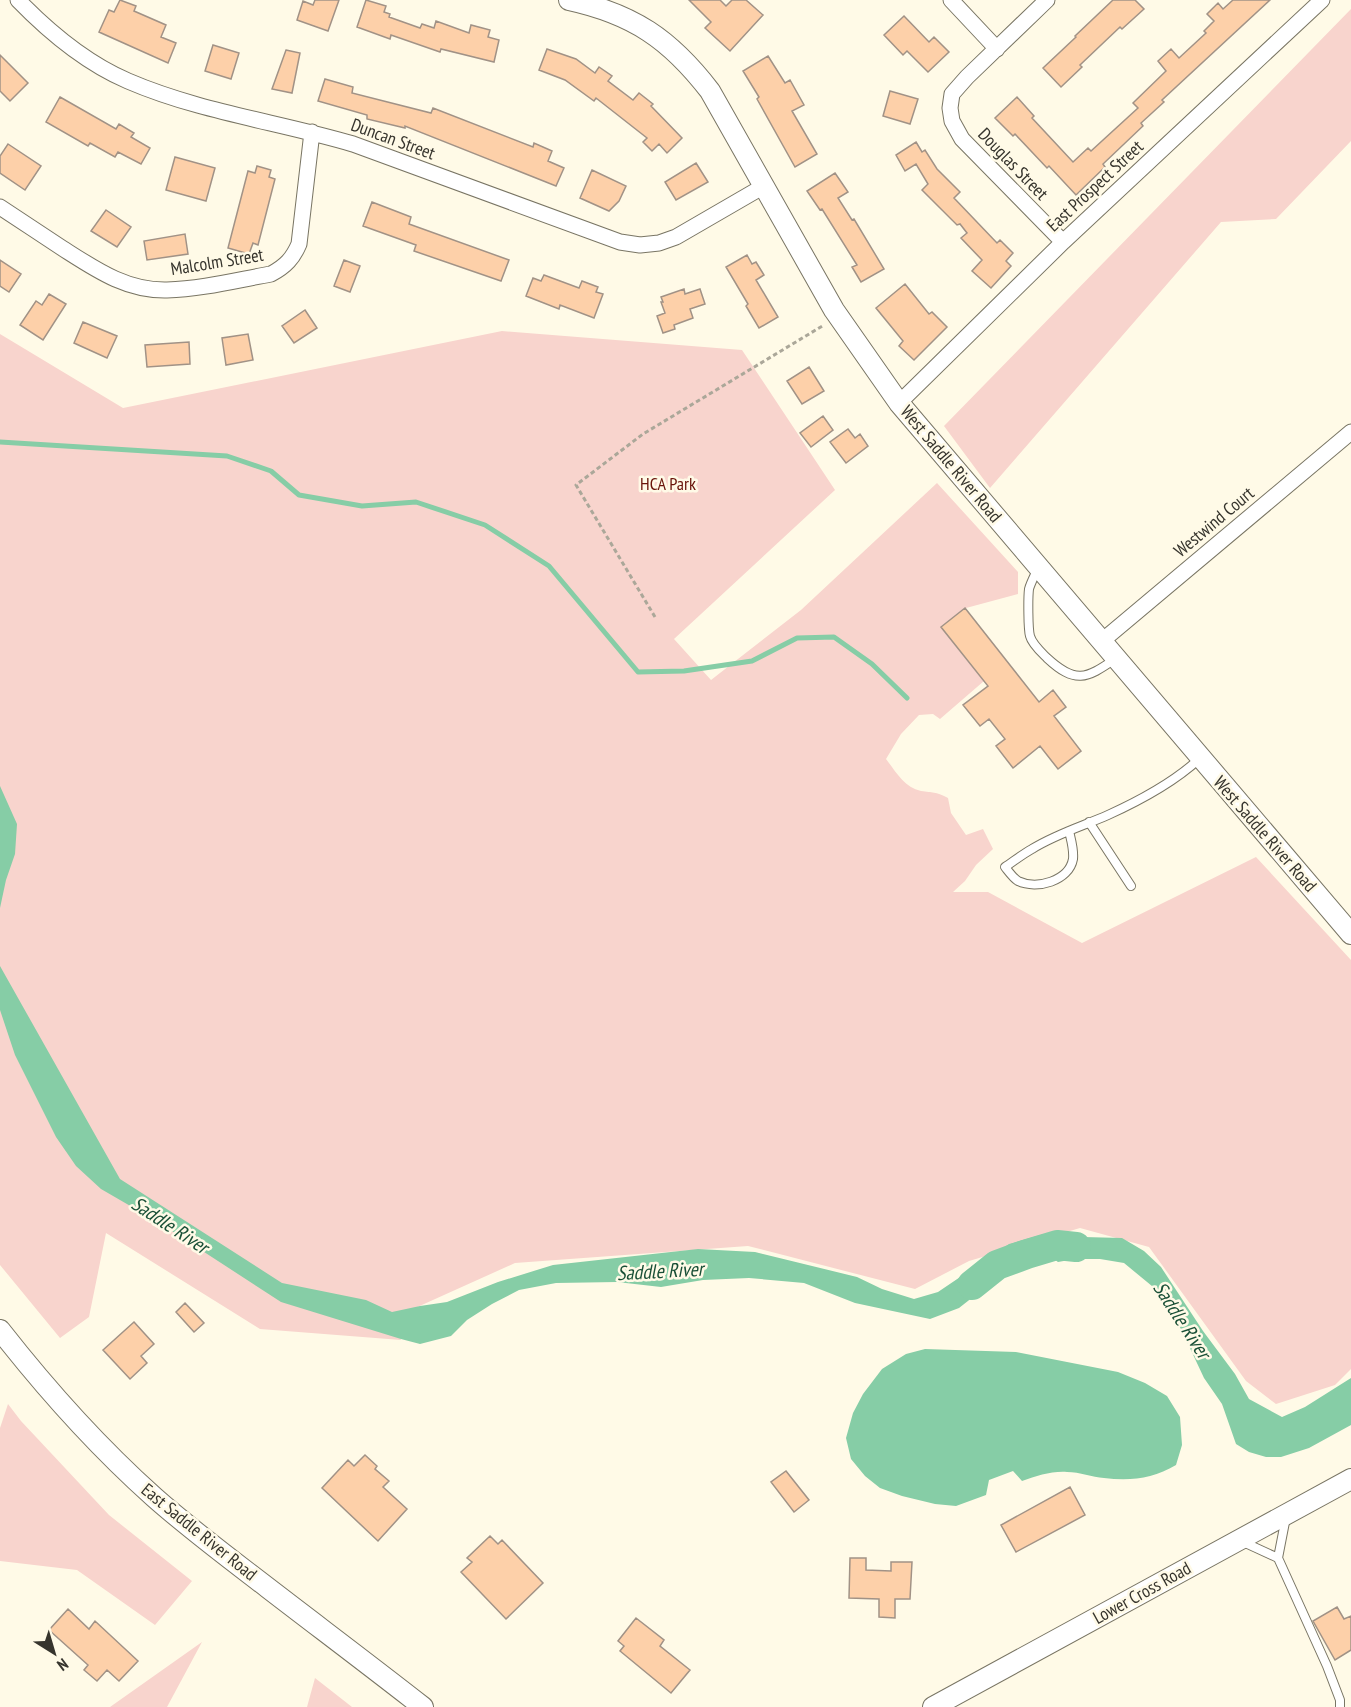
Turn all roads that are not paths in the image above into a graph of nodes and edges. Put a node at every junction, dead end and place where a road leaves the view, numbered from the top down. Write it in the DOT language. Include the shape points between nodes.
graph roads {
  1 [pos="18,0"];
  2 [pos="569,0"];
  3 [pos="951,0"];
  4 [pos="1047,0"];
  5 [pos="1322,0"];
  6 [pos="997,49"];
  7 [pos="312,132"];
  8 [pos="764,186"];
  9 [pos="0,207"];
  10 [pos="1063,242"];
  11 [pos="899,403"];
  12 [pos="1351,432"];
  13 [pos="1038,566"];
  14 [pos="1102,641"];
  15 [pos="1117,658"];
  16 [pos="1200,758"];
  17 [pos="1089,822"];
  18 [pos="1069,831"];
  19 [pos="1131,886"];
  20 [pos="1351,934"];
  21 [pos="0,1330"];
  22 [pos="1351,1479"];
  23 [pos="1286,1515"];
  24 [pos="1240,1540"];
  25 [pos="1278,1558"];
  26 [pos="423,1707"];
  27 [pos="933,1707"];
  28 [pos="1340,1707"];
  1 -- 7 [label="street, Duncan Street" via="65,43 126,80 166,96"];
  2 -- 8 [label="street, West Saddle River Road" via="623,16 648,30 693,68"];
  3 -- 6 [label="street"];
  4 -- 6 [label="street, Douglas Street"];
  5 -- 10 [label="street, East Prospect Street"];
  6 -- 10 [label="street, Douglas Street" via="952,94 952,121 962,139"];
  7 -- 8 [label="street, Duncan Street" via="611,240 639,245 676,237"];
  7 -- 9 [label="street, Malcolm Street" via="299,244 293,257 271,274 187,288 142,288 102,274"];
  8 -- 11 [label="street, West Saddle River Road" via="838,316"];
  10 -- 11 [label="street, East Prospect Street"];
  11 -- 13 [label="street, West Saddle River Road"];
  12 -- 14 [label="street, Westwind Court"];
  13 -- 14 [label="street, West Saddle River Road"];
  13 -- 15 [label="lane" via="1029,590 1029,617 1030,637 1039,650 1064,672 1083,676"];
  14 -- 15 [label="street, West Saddle River Road"];
  15 -- 16 [label="street, West Saddle River Road"];
  16 -- 17 [label="lane" via="1156,791"];
  16 -- 20 [label="street, West Saddle River Road"];
  17 -- 18 [label="lane"];
  17 -- 19 [label="lane"];
  18 -- 18 [label="lane" via="1032,849 1005,867 1025,883 1052,882 1065,874 1072,861"];
  21 -- 26 [label="street, East Saddle River Road" via="66,1410 155,1497 202,1538"];
  22 -- 23 [label="street, Lower Cross Road"];
  23 -- 24 [label="street, Lower Cross Road"];
  23 -- 25 [label="lane"];
  24 -- 25 [label="lane"];
  24 -- 27 [label="street, Lower Cross Road"];
  25 -- 28 [label="lane" via="1327,1666"];
}
